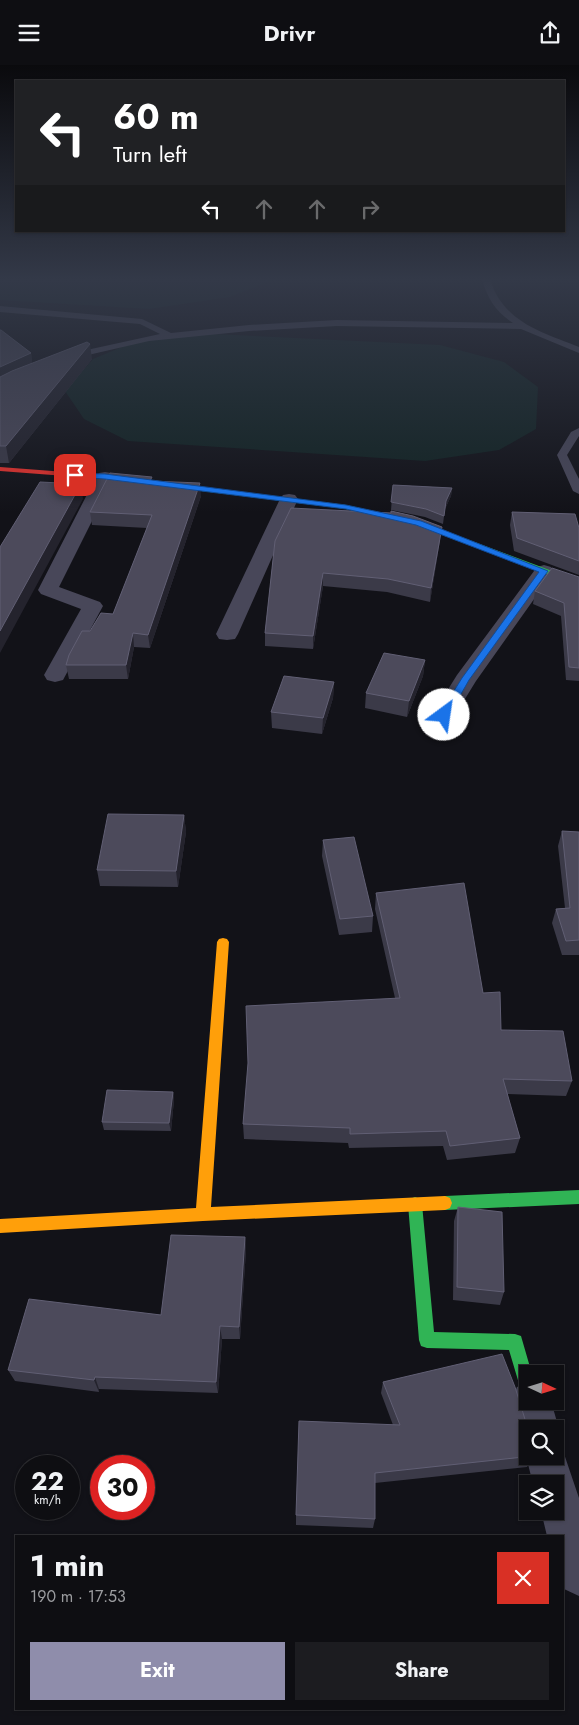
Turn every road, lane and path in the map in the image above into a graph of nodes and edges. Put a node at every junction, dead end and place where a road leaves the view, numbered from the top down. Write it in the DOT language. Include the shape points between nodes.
graph roads {
  1 [pos="76,356"];
  2 [pos="60,363"];
  3 [pos="579,431"];
  4 [pos="0,469"];
  5 [pos="105,477"];
  6 [pos="579,491"];
  7 [pos="288,499"];
  8 [pos="544,571"];
  9 [pos="579,584"];
  10 [pos="228,633"];
  11 [pos="55,675"];
  12 [pos="444,715"];
  13 [pos="222,942"];
  14 [pos="579,1197"];
  15 [pos="415,1204"];
  16 [pos="203,1214"];
  17 [pos="0,1226"];
  18 [pos="522,1365"];
  19 [pos="564,1520"];
  20 [pos="579,1575"];
  1 -- 2 [label="lane"];
  3 -- 6 [label="lane" via="562,455"];
  4 -- 5 [label="main road"];
  5 -- 7 [label="main road"];
  5 -- 11 [label="street" via="48,590 93,606"];
  7 -- 8 [label="main road" via="346,507 418,523"];
  7 -- 10 [label="street"];
  8 -- 9 [label="main road"];
  8 -- 12 [label="street" via="465,680"];
  13 -- 16 [label="main road"];
  14 -- 15 [label="main road"];
  15 -- 16 [label="main road"];
  15 -- 18 [label="main road" via="427,1340 515,1342"];
  16 -- 17 [label="main road"];
  19 -- 20 [label="street"];
}
